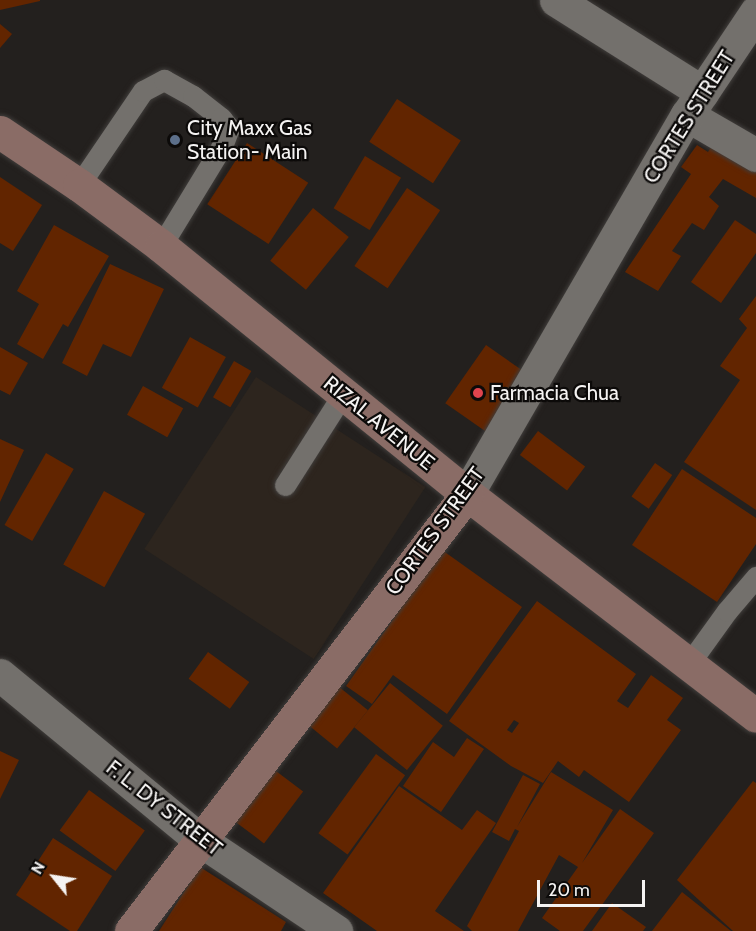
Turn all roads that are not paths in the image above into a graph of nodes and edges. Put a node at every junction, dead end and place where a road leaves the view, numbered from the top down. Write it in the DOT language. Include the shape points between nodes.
graph roads {
  1 [pos="556,0"];
  2 [pos="756,12"];
  3 [pos="695,103"];
  4 [pos="0,132"];
  5 [pos="756,155"];
  6 [pos="80,185"];
  7 [pos="161,246"];
  8 [pos="343,394"];
  9 [pos="285,485"];
  10 [pos="466,494"];
  11 [pos="756,577"];
  12 [pos="688,665"];
  13 [pos="0,675"];
  14 [pos="756,716"];
  15 [pos="200,840"];
  16 [pos="131,931"];
  17 [pos="336,931"];
  1 -- 3 [label="street"];
  2 -- 3 [label="street, CORTES STREET"];
  3 -- 5 [label="street"];
  3 -- 10 [label="street, CORTES STREET"];
  4 -- 6 [label="main road, RIZAL AVENUE"];
  6 -- 7 [label="main road, RIZAL AVENUE"];
  6 -- 7 [label="lane" via="143,91 164,80 193,96 229,128"];
  7 -- 8 [label="main road, RIZAL AVENUE"];
  8 -- 9 [label="lane"];
  8 -- 10 [label="main road, RIZAL AVENUE"];
  10 -- 12 [label="main road, RIZAL AVENUE"];
  10 -- 15 [label="main road, CORTES STREET"];
  11 -- 12 [label="lane"];
  12 -- 14 [label="main road, RIZAL AVENUE"];
  13 -- 15 [label="street, F. L. DY STREET"];
  15 -- 16 [label="main road, CORTES STREET"];
  15 -- 17 [label="street, F. L. DY STREET"];
}
